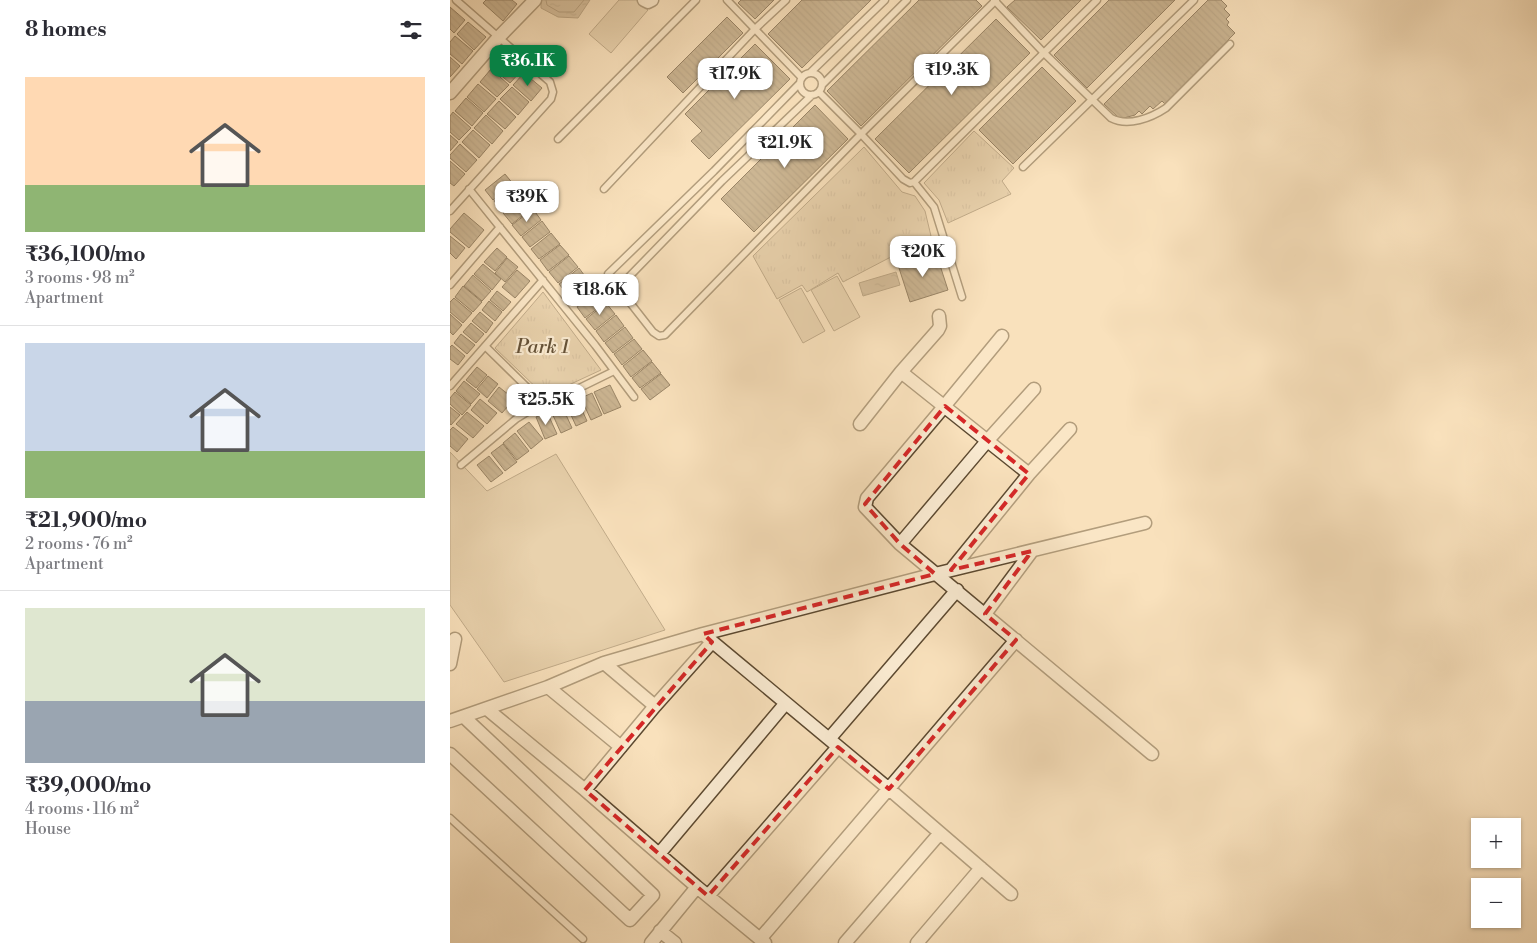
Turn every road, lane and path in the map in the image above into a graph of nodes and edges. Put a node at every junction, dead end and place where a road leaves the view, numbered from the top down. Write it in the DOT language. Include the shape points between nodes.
graph roads {
  1 [pos="456,0"];
  2 [pos="535,0"];
  3 [pos="644,0"];
  4 [pos="652,0"];
  5 [pos="696,0"];
  6 [pos="727,0"];
  7 [pos="786,0"];
  8 [pos="885,0"];
  9 [pos="907,0"];
  10 [pos="995,0"];
  11 [pos="1097,0"];
  12 [pos="1194,0"];
  13 [pos="755,29"];
  14 [pos="498,38"];
  15 [pos="1230,44"];
  16 [pos="1044,53"];
  17 [pos="811,72"];
  18 [pos="800,81"];
  19 [pos="818,91"];
  20 [pos="450,92"];
  21 [pos="1092,99"];
  22 [pos="861,134"];
  23 [pos="558,139"];
  24 [pos="1023,167"];
  25 [pos="714,171"];
  26 [pos="722,181"];
  27 [pos="914,182"];
  28 [pos="470,189"];
  29 [pos="604,189"];
  30 [pos="450,211"];
  31 [pos="500,227"];
  32 [pos="543,280"];
  33 [pos="450,285"];
  34 [pos="617,286"];
  35 [pos="962,297"];
  36 [pos="939,316"];
  37 [pos="1002,336"];
  38 [pos="485,346"];
  39 [pos="614,371"];
  40 [pos="901,372"];
  41 [pos="450,386"];
  42 [pos="1034,389"];
  43 [pos="634,397"];
  44 [pos="544,404"];
  45 [pos="945,406"];
  46 [pos="860,424"];
  47 [pos="1070,429"];
  48 [pos="988,440"];
  49 [pos="461,465"];
  50 [pos="1030,474"];
  51 [pos="1145,523"];
  52 [pos="900,544"];
  53 [pos="1032,551"];
  54 [pos="951,570"];
  55 [pos="935,574"];
  56 [pos="957,590"];
  57 [pos="985,614"];
  58 [pos="708,638"];
  59 [pos="455,639"];
  60 [pos="1016,640"];
  61 [pos="604,663"];
  62 [pos="450,664"];
  63 [pos="548,687"];
  64 [pos="785,704"];
  65 [pos="654,706"];
  66 [pos="487,709"];
  67 [pos="464,717"];
  68 [pos="450,721"];
  69 [pos="833,743"];
  70 [pos="621,747"];
  71 [pos="450,754"];
  72 [pos="1152,754"];
  73 [pos="889,789"];
  74 [pos="585,790"];
  75 [pos="450,818"];
  76 [pos="940,833"];
  77 [pos="659,854"];
  78 [pos="981,868"];
  79 [pos="697,888"];
  80 [pos="1011,894"];
  81 [pos="708,896"];
  82 [pos="660,931"];
  83 [pos="584,939"];
  84 [pos="762,941"];
  85 [pos="651,943"];
  86 [pos="675,943"];
  87 [pos="844,943"];
  88 [pos="916,943"];
  1 -- 14 [label="lane"];
  2 -- 14 [label="street"];
  3 -- 4 [label="street"];
  5 -- 23 [label="lane"];
  6 -- 13 [label="lane"];
  7 -- 13 [label="lane"];
  8 -- 17 [label="lane"];
  9 -- 19 [label="lane"];
  10 -- 16 [label="lane"];
  10 -- 22 [label="lane"];
  11 -- 16 [label="lane"];
  12 -- 21 [label="lane"];
  13 -- 18 [label="lane"];
  13 -- 29 [label="lane"];
  14 -- 20 [label="street"];
  14 -- 28 [label="lane" via="550,82 553,92 551,99"];
  15 -- 21 [label="lane" via="1155,115 1130,123 1122,122 1111,118"];
  16 -- 21 [label="lane"];
  16 -- 27 [label="lane"];
  17 -- 18 [label="lane" via="804,74"];
  17 -- 19 [label="lane" via="820,78"];
  18 -- 19 [label="lane" via="805,94"];
  18 -- 25 [label="lane"];
  19 -- 22 [label="lane"];
  19 -- 26 [label="lane"];
  21 -- 24 [label="lane"];
  22 -- 27 [label="lane" via="904,179"];
  22 -- 34 [label="lane" via="665,335 653,332"];
  25 -- 26 [label="lane"];
  25 -- 34 [label="lane" via="608,274 608,279"];
  26 -- 34 [label="lane"];
  27 -- 35 [label="lane" via="934,207"];
  28 -- 30 [label="lane"];
  28 -- 31 [label="lane"];
  31 -- 32 [label="lane"];
  31 -- 33 [label="lane"];
  32 -- 38 [label="lane"];
  32 -- 39 [label="lane"];
  36 -- 40 [label="street" via="938,330"];
  37 -- 45 [label="street"];
  38 -- 41 [label="lane"];
  38 -- 44 [label="lane"];
  39 -- 43 [label="lane"];
  39 -- 44 [label="lane"];
  40 -- 45 [label="street"];
  40 -- 46 [label="street"];
  42 -- 48 [label="street"];
  44 -- 49 [label="lane" via="516,419"];
  45 -- 48 [label="street"];
  45 -- 52 [label="street" via="866,501 865,507"];
  47 -- 50 [label="street"];
  48 -- 50 [label="street"];
  48 -- 52 [label="street"];
  50 -- 54 [label="street"];
  51 -- 53 [label="street"];
  52 -- 55 [label="street"];
  53 -- 54 [label="street"];
  53 -- 57 [label="street"];
  54 -- 55 [label="street"];
  55 -- 56 [label="street"];
  55 -- 58 [label="street"];
  56 -- 57 [label="street"];
  56 -- 69 [label="street"];
  57 -- 60 [label="street"];
  58 -- 61 [label="street"];
  58 -- 64 [label="street"];
  58 -- 65 [label="street"];
  59 -- 62 [label="street"];
  60 -- 72 [label="street"];
  60 -- 73 [label="street"];
  61 -- 63 [label="street"];
  61 -- 65 [label="street"];
  63 -- 66 [label="street"];
  63 -- 70 [label="street"];
  64 -- 69 [label="street"];
  64 -- 77 [label="street"];
  65 -- 70 [label="street"];
  66 -- 67 [label="street"];
  66 -- 74 [label="street"];
  67 -- 68 [label="street"];
  67 -- 71 [label="street" via="654,895 630,920"];
  69 -- 73 [label="street"];
  69 -- 81 [label="street"];
  70 -- 74 [label="street"];
  73 -- 76 [label="street"];
  73 -- 84 [label="street"];
  74 -- 77 [label="street"];
  75 -- 83 [label="lane"];
  76 -- 78 [label="street"];
  76 -- 87 [label="street"];
  77 -- 79 [label="street"];
  78 -- 80 [label="street"];
  78 -- 88 [label="street"];
  79 -- 81 [label="street"];
  79 -- 82 [label="street"];
  81 -- 84 [label="street"];
  82 -- 85 [label="street"];
  82 -- 86 [label="street"];
}
